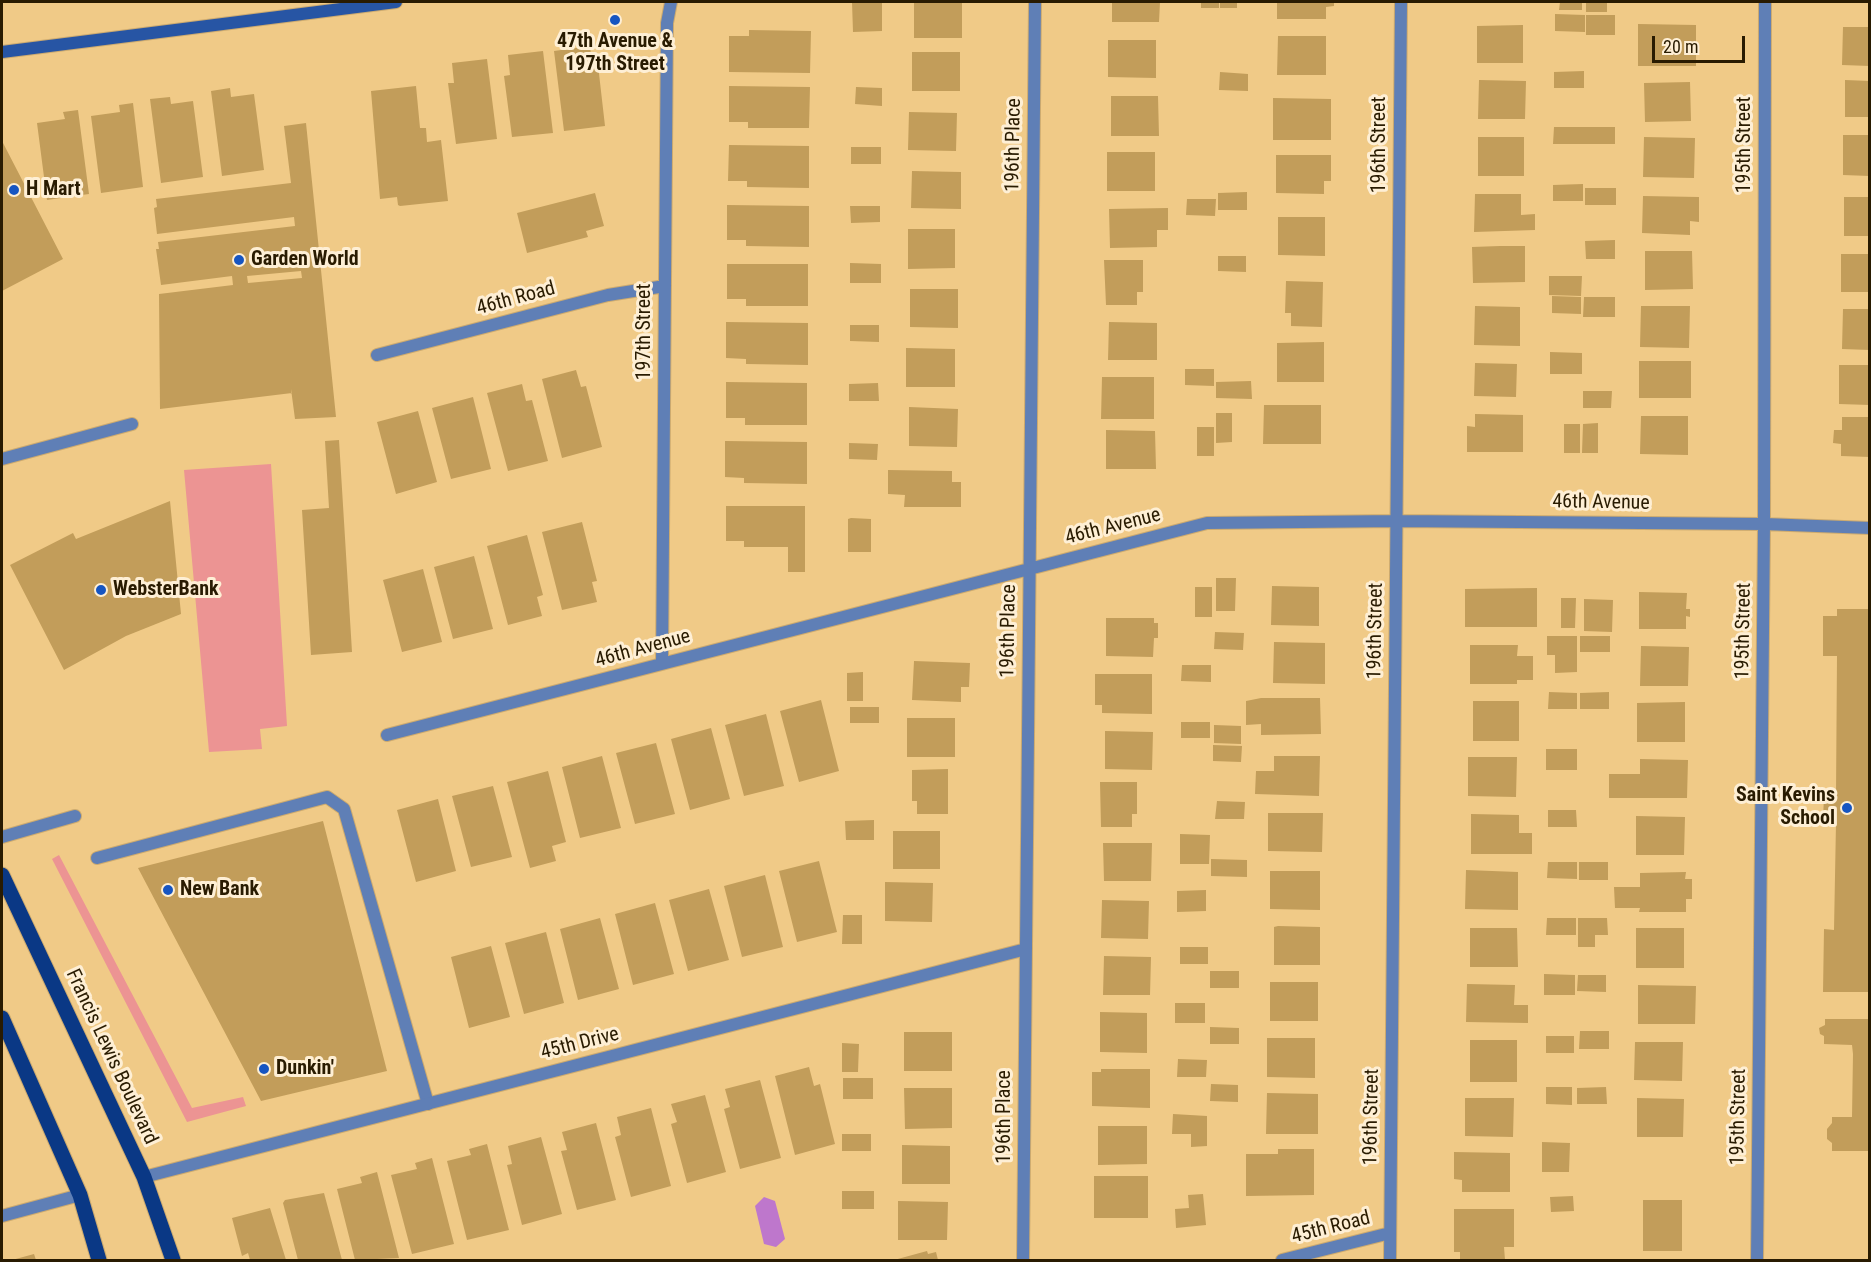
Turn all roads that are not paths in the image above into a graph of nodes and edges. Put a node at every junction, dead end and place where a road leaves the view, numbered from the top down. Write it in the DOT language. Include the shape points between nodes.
graph roads {
  1 [pos="396,2"];
  2 [pos="671,2"];
  3 [pos="1035,2"];
  4 [pos="1401,2"];
  5 [pos="1765,2"];
  6 [pos="2,52"];
  7 [pos="665,286"];
  8 [pos="377,355"];
  9 [pos="132,424"];
  10 [pos="2,459"];
  11 [pos="1397,521"];
  12 [pos="1764,524"];
  13 [pos="1869,528"];
  14 [pos="1029,568"];
  15 [pos="662,664"];
  16 [pos="387,735"];
  17 [pos="75,816"];
  18 [pos="2,837"];
  19 [pos="97,858"];
  20 [pos="2,875"];
  21 [pos="1026,949"];
  22 [pos="2,1018"];
  23 [pos="428,1104"];
  24 [pos="144,1177"];
  25 [pos="80,1196"];
  26 [pos="2,1216"];
  27 [pos="1390,1233"];
  28 [pos="99,1260"];
  29 [pos="173,1260"];
  30 [pos="1023,1260"];
  31 [pos="1282,1260"];
  32 [pos="1390,1260"];
  33 [pos="1757,1260"];
  1 -- 6 [label="street"];
  2 -- 7 [label="street, 197th Street" via="667,23"];
  3 -- 14 [label="street, 196th Place"];
  4 -- 11 [label="street, 196th Street"];
  5 -- 12 [label="street, 195th Street"];
  7 -- 8 [label="street, 46th Road" via="608,296"];
  7 -- 15 [label="street, 197th Street"];
  9 -- 10 [label="street"];
  11 -- 12 [label="street, 46th Avenue"];
  11 -- 14 [label="street, 46th Avenue" via="1207,523"];
  11 -- 27 [label="street, 196th Street"];
  12 -- 13 [label="street, 46th Avenue"];
  12 -- 33 [label="street, 195th Street"];
  14 -- 15 [label="street, 46th Avenue"];
  14 -- 21 [label="street, 196th Place"];
  15 -- 16 [label="street, 46th Avenue"];
  17 -- 18 [label="street"];
  19 -- 23 [label="street" via="327,797 344,809"];
  20 -- 24 [label="main road, Francis Lewis Boulevard"];
  21 -- 23 [label="street, 45th Drive"];
  21 -- 30 [label="street, 196th Place"];
  22 -- 25 [label="main road"];
  23 -- 24 [label="street, 45th Drive"];
  24 -- 29 [label="main road, Francis Lewis Boulevard"];
  25 -- 26 [label="street"];
  25 -- 28 [label="main road"];
  27 -- 31 [label="street, 45th Road"];
  27 -- 32 [label="street, 196th Street"];
}
